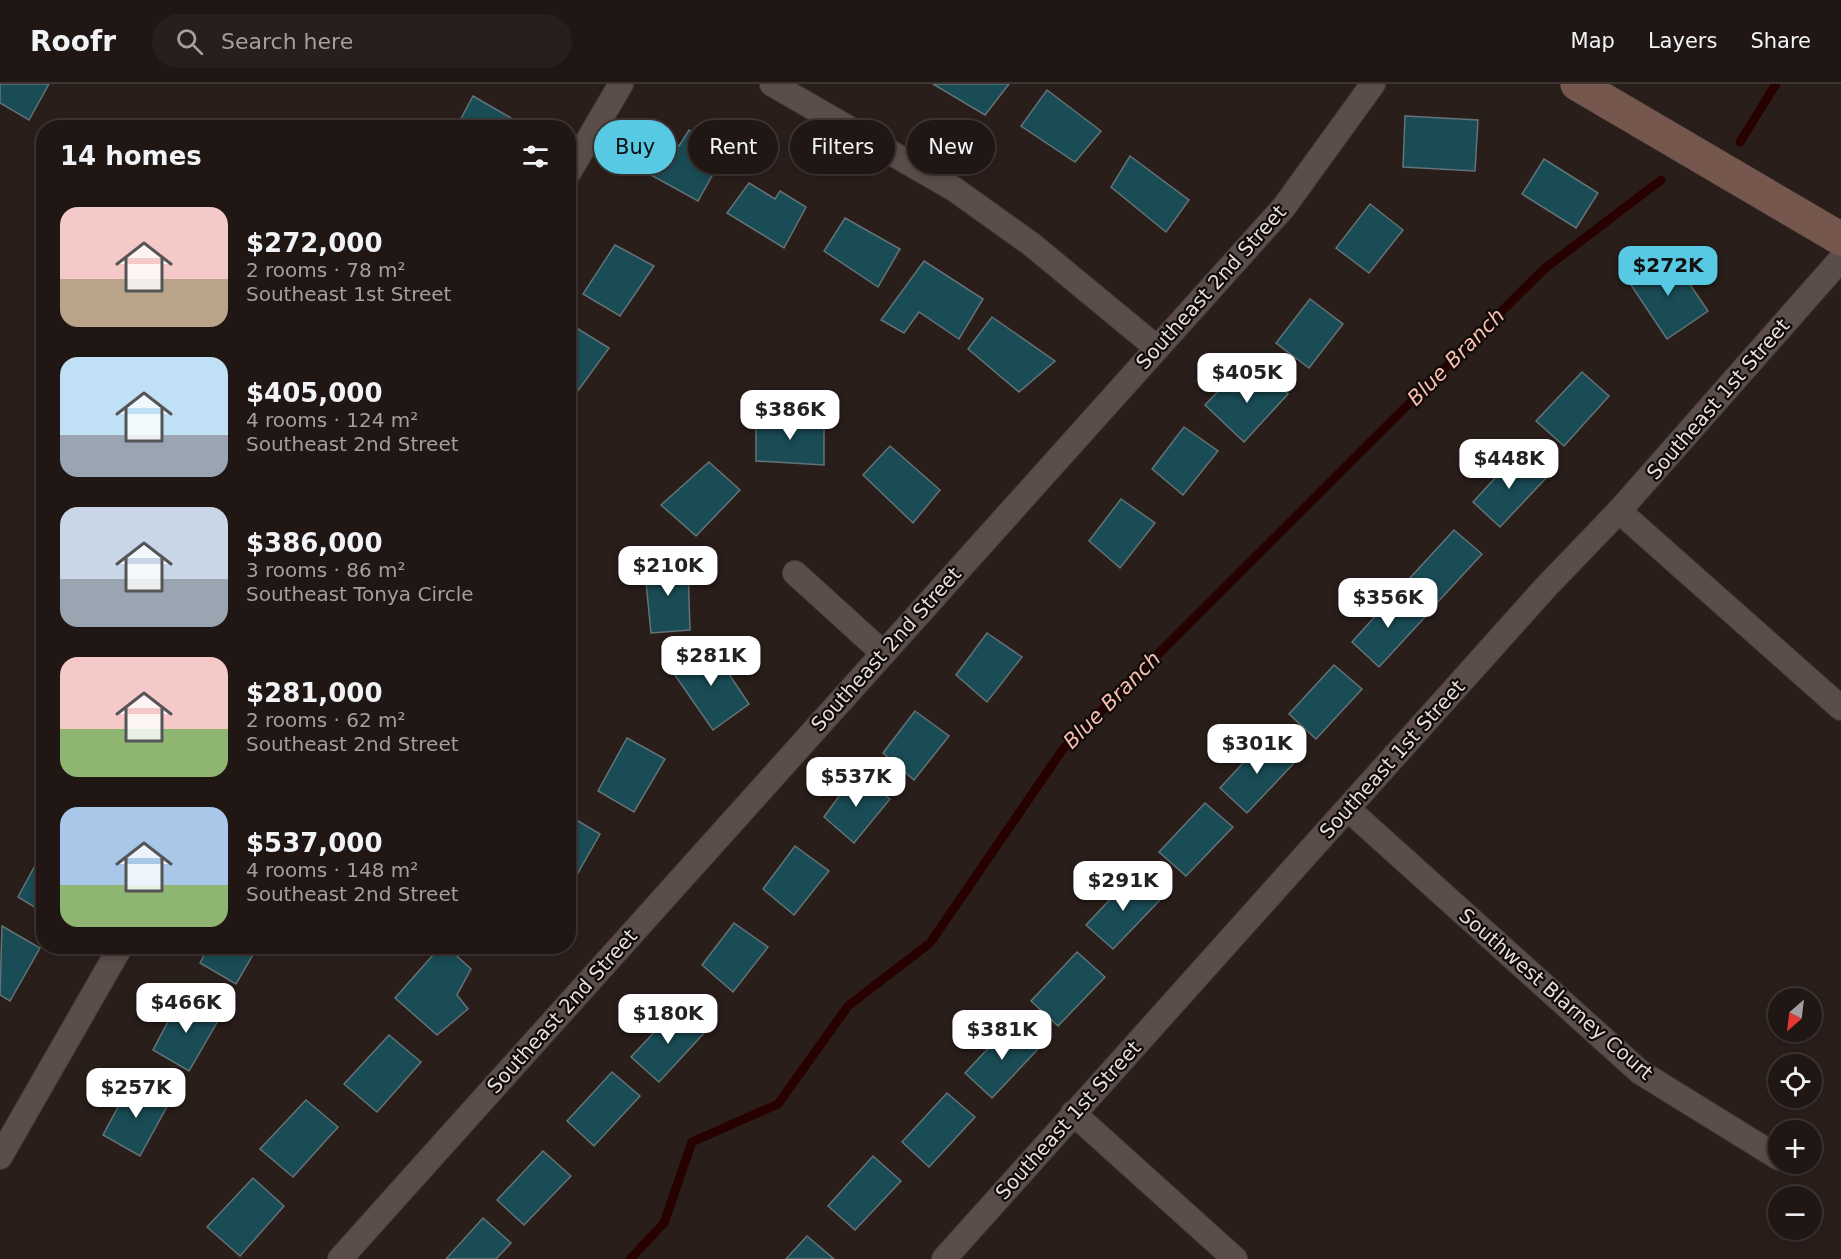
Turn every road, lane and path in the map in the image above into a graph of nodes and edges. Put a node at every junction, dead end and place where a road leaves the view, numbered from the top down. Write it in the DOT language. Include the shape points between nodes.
graph roads {
  1 [pos="621,84"];
  2 [pos="772,84"];
  3 [pos="1373,84"];
  4 [pos="1577,84"];
  5 [pos="576,160"];
  6 [pos="1841,239"];
  7 [pos="1841,259"];
  8 [pos="1157,348"];
  9 [pos="1618,512"];
  10 [pos="795,573"];
  11 [pos="883,653"];
  12 [pos="1841,708"];
  13 [pos="1348,809"];
  14 [pos="116,954"];
  15 [pos="1073,1113"];
  16 [pos="1768,1151"];
  17 [pos="0,1157"];
  18 [pos="340,1259"];
  19 [pos="944,1259"];
  20 [pos="1235,1259"];
  1 -- 5 [label="street"];
  2 -- 8 [label="street" via="954,189 1031,244"];
  3 -- 8 [label="street, Southeast 2nd Street" via="1284,207"];
  4 -- 6 [label="main road"];
  7 -- 9 [label="street, Southeast 1st Street"];
  8 -- 11 [label="street, Southeast 2nd Street"];
  9 -- 12 [label="street"];
  9 -- 13 [label="street, Southeast 1st Street"];
  10 -- 11 [label="street"];
  11 -- 18 [label="street, Southeast 2nd Street"];
  13 -- 15 [label="street, Southeast 1st Street"];
  13 -- 16 [label="street, Southwest Blarney Court" via="1640,1072"];
  14 -- 17 [label="street"];
  15 -- 19 [label="street, Southeast 1st Street"];
  15 -- 20 [label="street"];
}
